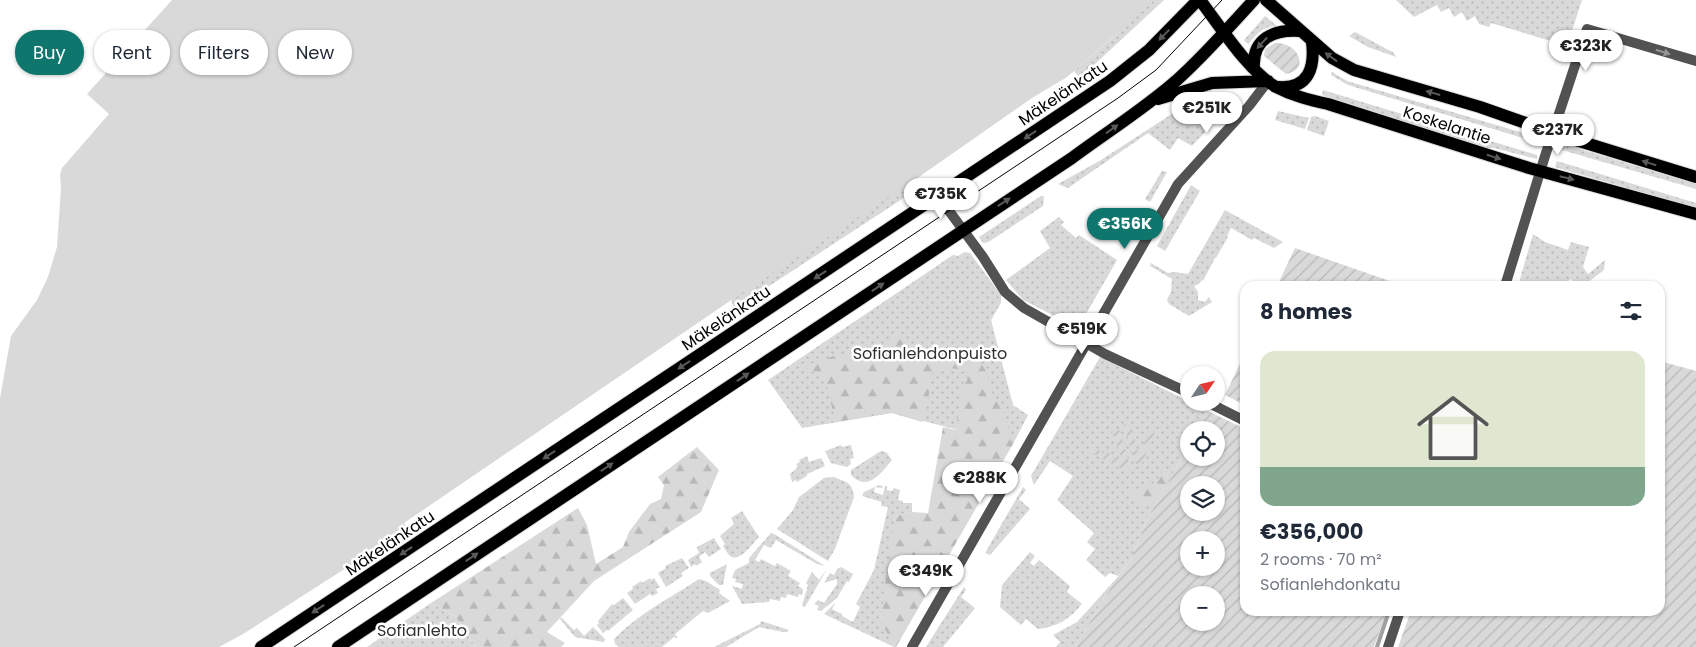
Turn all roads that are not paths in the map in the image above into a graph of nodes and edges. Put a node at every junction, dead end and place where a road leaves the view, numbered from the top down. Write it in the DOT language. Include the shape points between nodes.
graph roads {
  1 [pos="1199,0"];
  2 [pos="1254,0"];
  3 [pos="1266,0"];
  4 [pos="1301,31"];
  5 [pos="1224,32"];
  6 [pos="1312,42"];
  7 [pos="1696,62"];
  8 [pos="1254,68"];
  9 [pos="1272,84"];
  10 [pos="1152,101"];
  11 [pos="1553,132"];
  12 [pos="1540,171"];
  13 [pos="1696,177"];
  14 [pos="938,196"];
  15 [pos="1696,214"];
  16 [pos="963,229"];
  17 [pos="1507,281"];
  18 [pos="1086,343"];
  19 [pos="1180,389"];
  20 [pos="1225,411"];
  21 [pos="1240,418"];
  22 [pos="1398,616"];
  23 [pos="261,647"];
  24 [pos="338,647"];
  25 [pos="912,647"];
  26 [pos="1388,647"];
  1 -- 5 [label="main road, Koskelantie"];
  1 -- 14 [label="main road, Mäkelänkatu, one-way" via="1135,62 1110,81"];
  2 -- 5 [label="main road"];
  3 -- 4 [label="main road, Koskelantie"];
  4 -- 6 [label="main road, Koskelantie"];
  4 -- 8 [label="main road, one-way" via="1277,32 1262,41 1254,54"];
  5 -- 8 [label="main road, Koskelantie"];
  5 -- 10 [label="main road"];
  6 -- 9 [label="main road" via="1313,65 1308,75 1288,88"];
  11 -- 6 [label="main road, Koskelantie, one-way" via="1354,70"];
  11 -- 7 [label="street, one-way" via="1587,29"];
  8 -- 9 [label="main road, Koskelantie"];
  9 -- 10 [label="main road" via="1212,83"];
  9 -- 12 [label="main road, Koskelantie, one-way" via="1300,98"];
  9 -- 18 [label="street" via="1178,184"];
  16 -- 10 [label="main road, one-way"];
  11 -- 12 [label="street"];
  13 -- 11 [label="main road, Koskelantie, one-way"];
  12 -- 15 [label="main road, Koskelantie, one-way"];
  12 -- 17 [label="street"];
  14 -- 16 [label="street"];
  14 -- 23 [label="main road, Mäkelänkatu, one-way"];
  16 -- 18 [label="street" via="1004,292 1024,308"];
  24 -- 16 [label="main road, one-way"];
  18 -- 19 [label="street"];
  18 -- 25 [label="street"];
  20 -- 21 [label="street"];
  22 -- 26 [label="street"];
}
